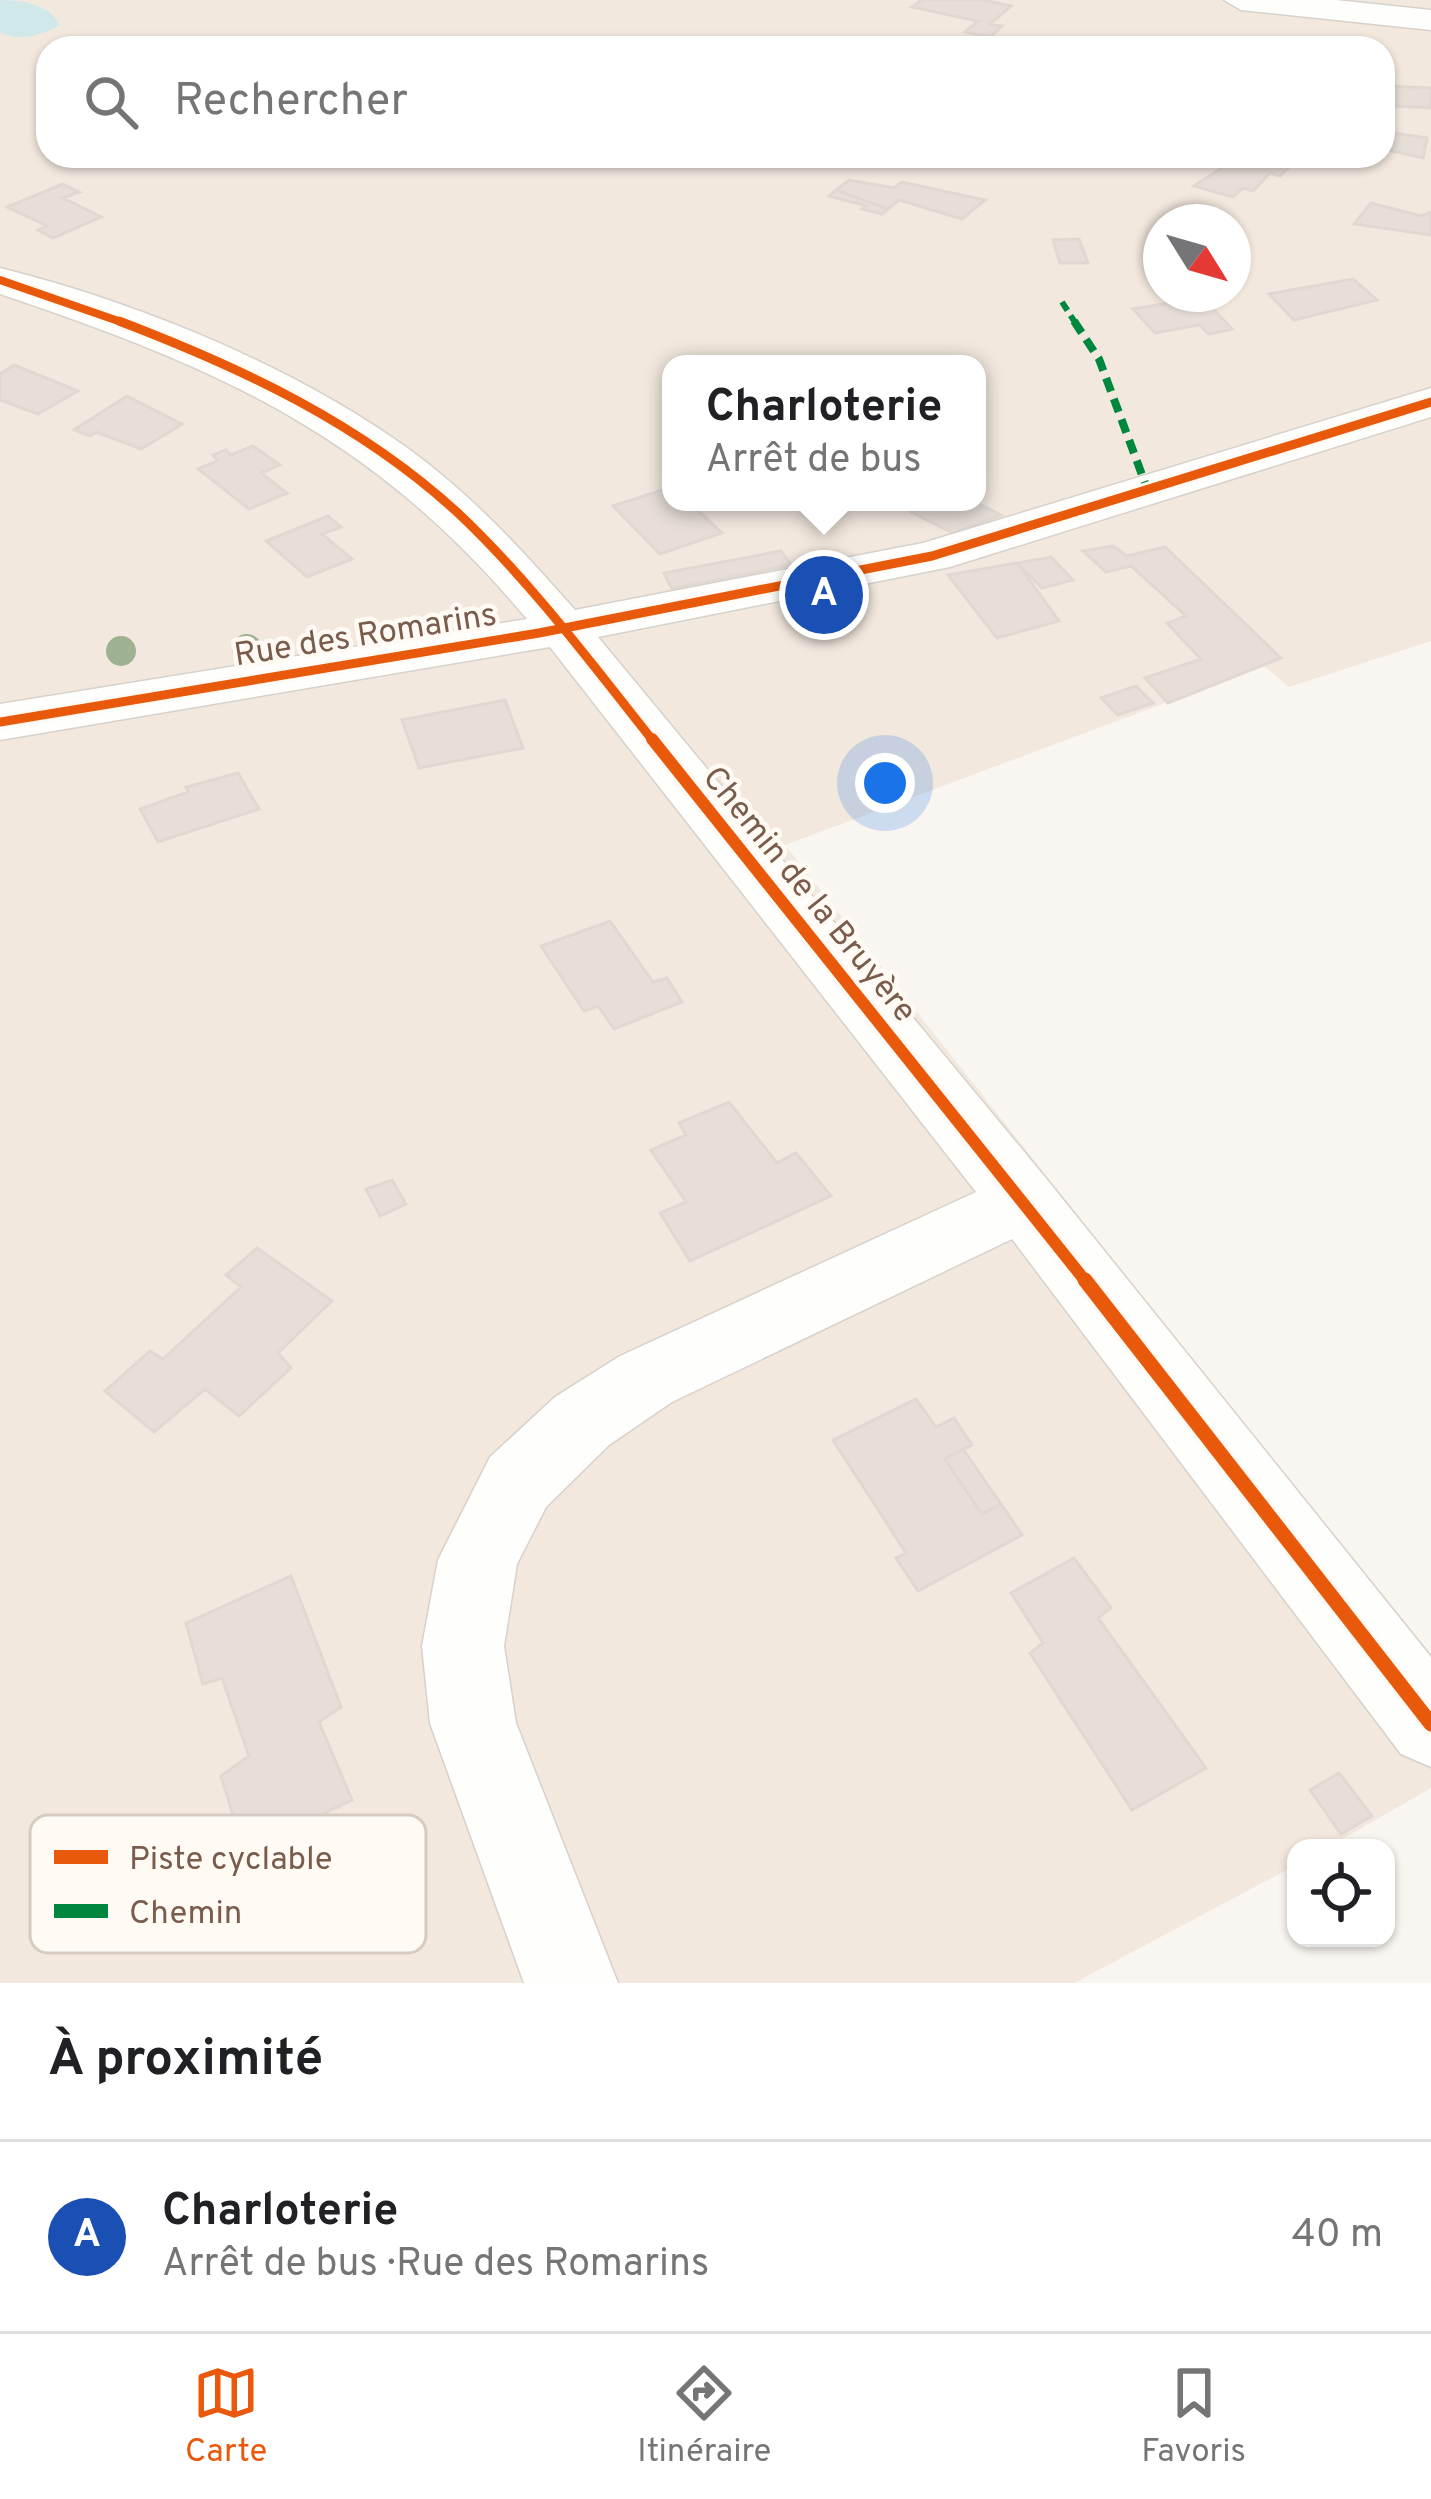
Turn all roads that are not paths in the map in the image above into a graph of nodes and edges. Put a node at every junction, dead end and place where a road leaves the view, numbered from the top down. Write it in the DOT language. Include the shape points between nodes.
graph roads {
  1 [pos="1240,0"];
  2 [pos="1431,20"];
  3 [pos="0,280"];
  4 [pos="1431,402"];
  5 [pos="563,628"];
  6 [pos="0,722"];
  7 [pos="1024,1202"];
  8 [pos="1431,1724"];
  9 [pos="571,1983"];
  1 -- 2 [label="street"];
  3 -- 5 [label="street, Chemin de la Bruyère" via="155,332 310,405 442,498"];
  4 -- 5 [label="street, Rue des Romarins" via="952,551"];
  5 -- 6 [label="street, Rue des Romarins"];
  5 -- 7 [label="street, Chemin de la Bruyère"];
  7 -- 8 [label="street, Chemin de la Bruyère"];
  7 -- 9 [label="street" via="646,1378 582,1421 518,1482 478,1559 463,1646 473,1723"];
}
